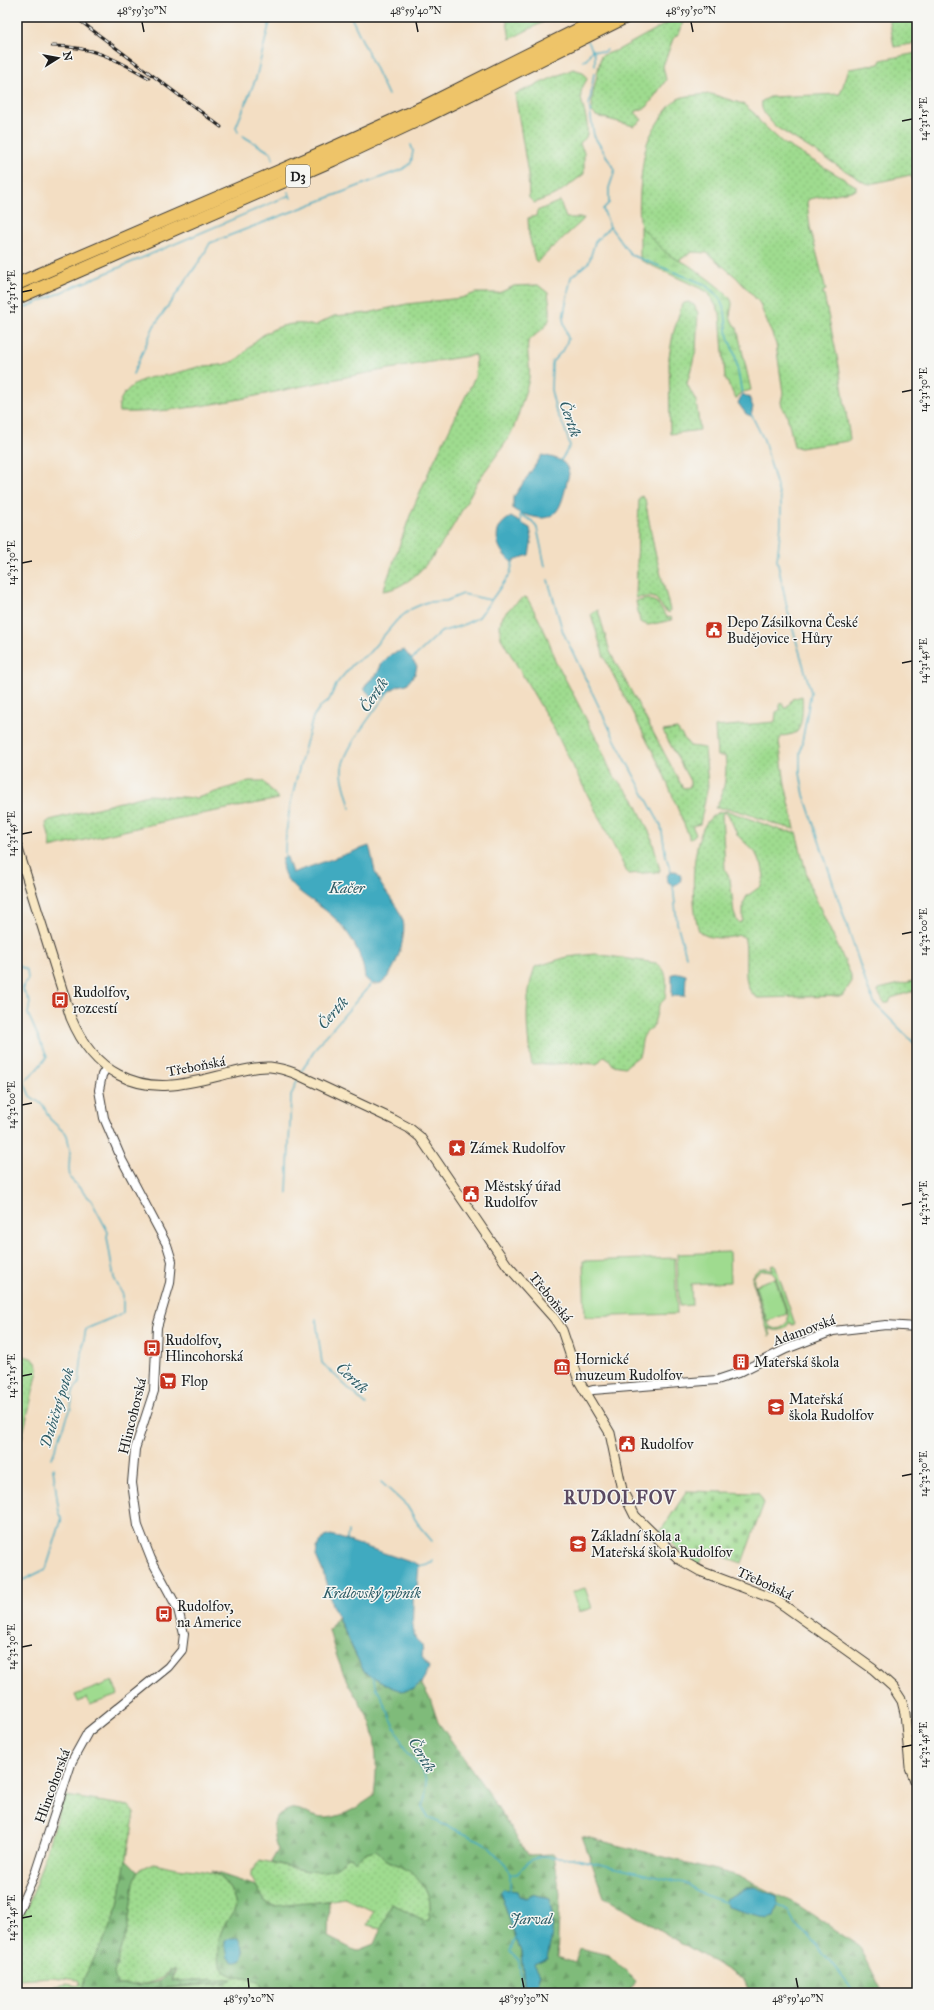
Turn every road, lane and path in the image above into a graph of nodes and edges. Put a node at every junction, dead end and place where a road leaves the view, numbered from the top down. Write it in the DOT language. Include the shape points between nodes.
graph roads {
  1 [pos="603,17"];
  2 [pos="626,17"];
  3 [pos="589,30"];
  4 [pos="571,38"];
  5 [pos="17,284"];
  6 [pos="17,298"];
  7 [pos="17,846"];
  8 [pos="106,1068"];
  9 [pos="917,1327"];
  10 [pos="586,1392"];
  11 [pos="917,1786"];
  12 [pos="17,1914"];
  1 -- 3 [label="highway, D3"];
  2 -- 3 [label="highway, D3"];
  3 -- 4 [label="highway, D3"];
  4 -- 5 [label="highway, D3" via="328,150"];
  4 -- 6 [label="highway, D3" via="426,116 333,160"];
  7 -- 8 [label="main road" via="73,1022 87,1047"];
  8 -- 10 [label="main road, Třeboňská" via="132,1081 164,1087 260,1067 271,1067 294,1073 409,1128 420,1137 507,1265 558,1324"];
  8 -- 12 [label="street, Hlincohorská" via="99,1090 104,1118 172,1261 170,1283 157,1327 154,1391 135,1449 132,1483 138,1526 151,1559 178,1609 184,1634 182,1650 168,1667 88,1732 72,1761 36,1871"];
  9 -- 10 [label="street, Adamovská" via="874,1326 833,1331 717,1380"];
  10 -- 11 [label="main road, Třeboňská" via="610,1433 627,1503 640,1522 663,1545 679,1559 700,1571 786,1607 873,1669 893,1687 902,1701 905,1713 910,1767"];
}
